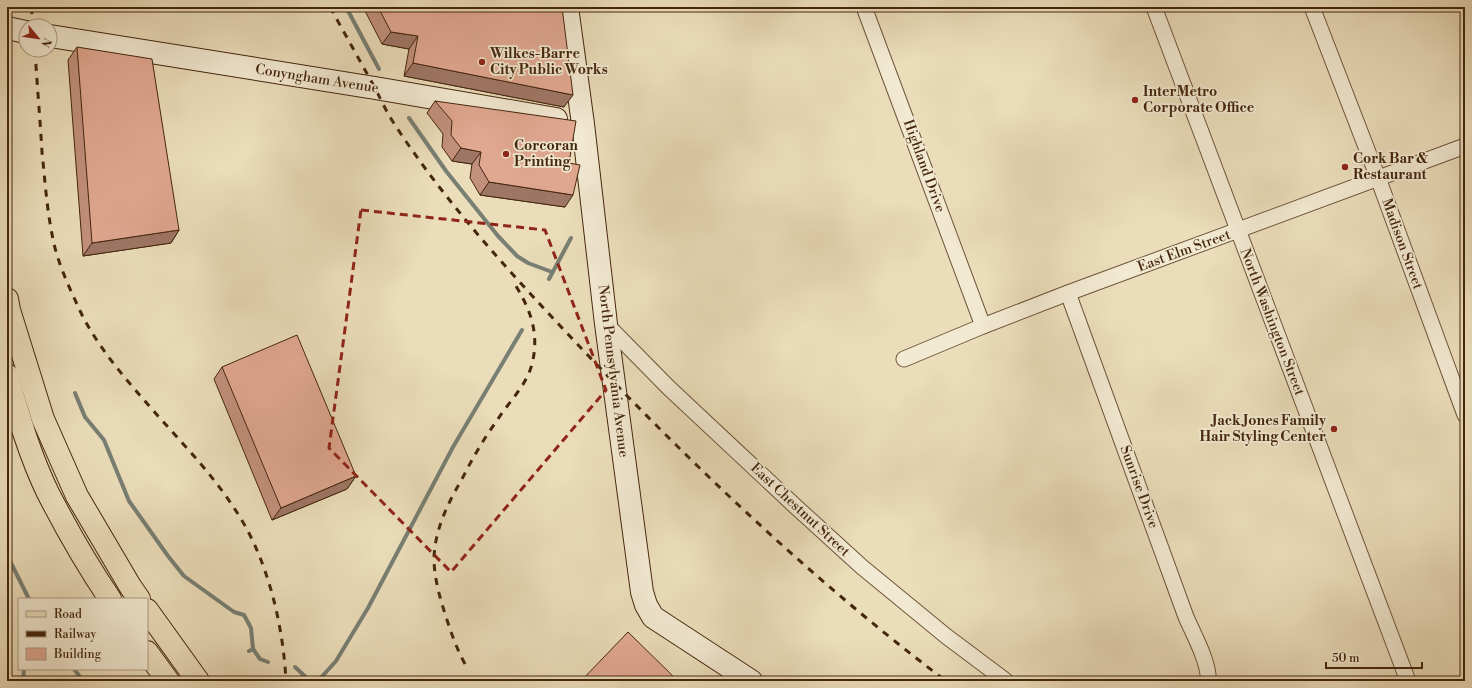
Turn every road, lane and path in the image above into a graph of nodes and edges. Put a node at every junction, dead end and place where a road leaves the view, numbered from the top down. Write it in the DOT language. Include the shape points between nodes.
graph roads {
  1 [pos="567,7"];
  2 [pos="864,7"];
  3 [pos="1154,7"];
  4 [pos="1312,7"];
  5 [pos="7,28"];
  6 [pos="18,30"];
  7 [pos="58,37"];
  8 [pos="583,124"];
  9 [pos="1465,146"];
  10 [pos="1378,178"];
  11 [pos="1238,231"];
  12 [pos="1068,293"];
  13 [pos="7,299"];
  14 [pos="606,324"];
  15 [pos="983,326"];
  16 [pos="904,359"];
  17 [pos="7,375"];
  18 [pos="1465,415"];
  19 [pos="109,598"];
  20 [pos="138,598"];
  21 [pos="148,611"];
  22 [pos="148,653"];
  23 [pos="168,681"];
  24 [pos="198,681"];
  25 [pos="751,681"];
  26 [pos="1006,681"];
  27 [pos="1208,681"];
  28 [pos="1408,681"];
  1 -- 8 [label="street, North Pennsylvania Avenue"];
  2 -- 15 [label="street, Highland Drive"];
  3 -- 11 [label="street, North Washington Street"];
  4 -- 10 [label="street, Madison Street"];
  5 -- 6 [label="street"];
  7 -- 8 [label="street, Conyngham Avenue"];
  8 -- 14 [label="street, North Pennsylvania Avenue"];
  9 -- 10 [label="street, East Elm Street"];
  10 -- 11 [label="street, East Elm Street"];
  10 -- 18 [label="street, Madison Street"];
  11 -- 12 [label="street, East Elm Street"];
  11 -- 28 [label="street, North Washington Street"];
  12 -- 15 [label="street, East Elm Street"];
  12 -- 27 [label="street, Sunrise Drive" via="1186,617 1206,664"];
  13 -- 20 [label="main road" via="46,425 77,496"];
  14 -- 25 [label="street, North Pennsylvania Avenue" via="642,592 646,605 653,617"];
  14 -- 26 [label="street, East Chestnut Street" via="669,388 839,547 946,636"];
  15 -- 16 [label="street, East Elm Street"];
  17 -- 19 [label="main road" via="28,444 48,492 88,566"];
  21 -- 24 [label="main road"];
  22 -- 23 [label="main road"];
}
